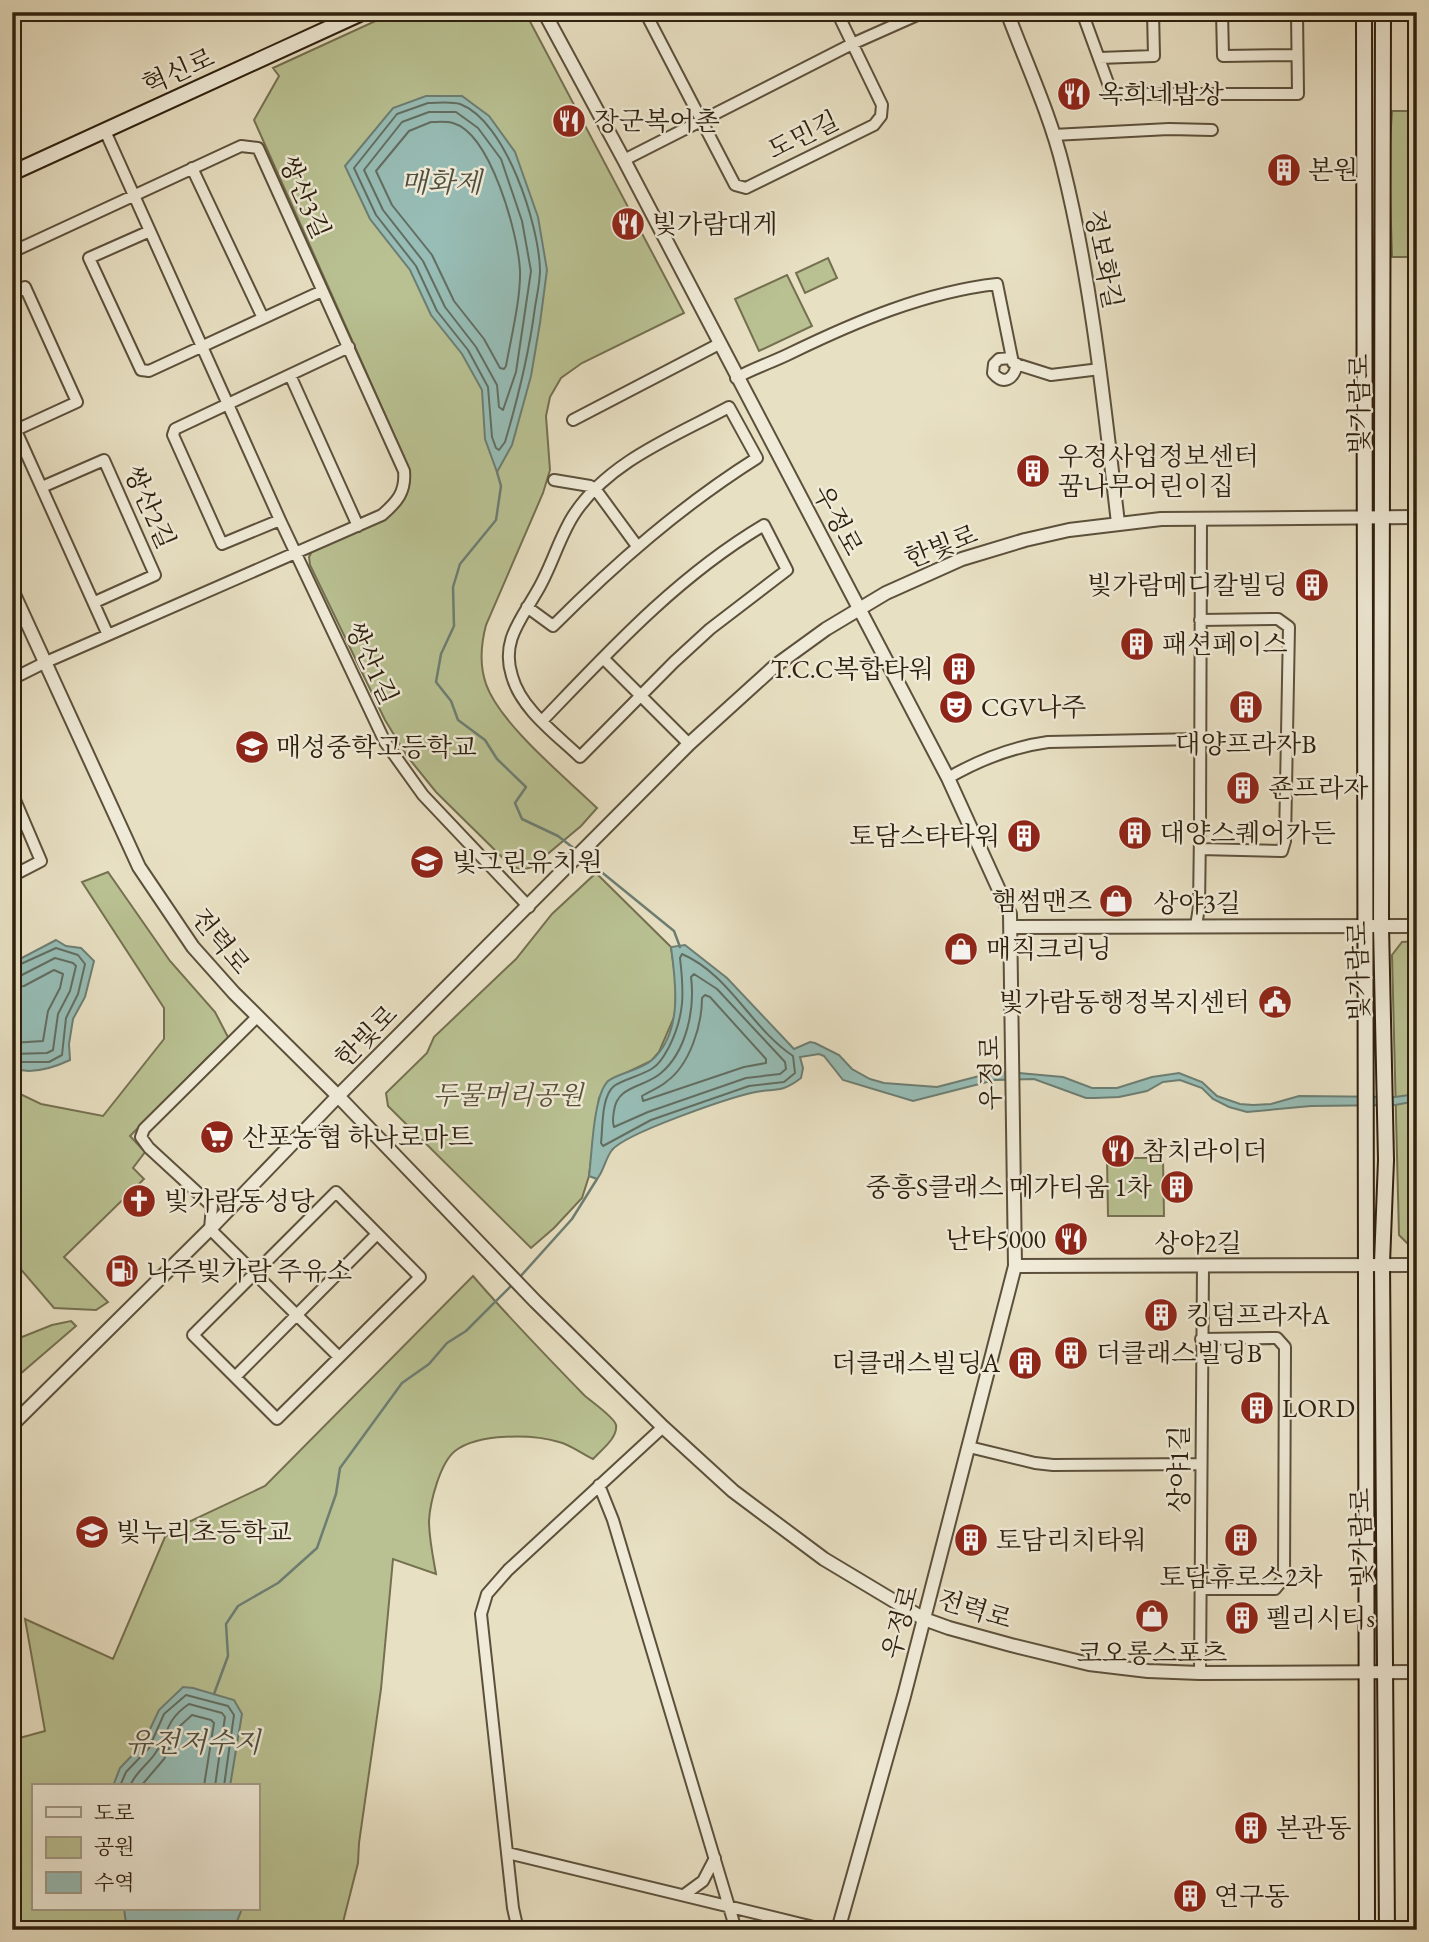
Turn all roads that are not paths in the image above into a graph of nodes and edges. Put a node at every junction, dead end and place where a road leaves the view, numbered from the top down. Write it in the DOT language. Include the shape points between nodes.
graph roads {
  1 [pos="364,12"];
  2 [pos="544,12"];
  3 [pos="645,12"];
  4 [pos="836,12"];
  5 [pos="924,12"];
  6 [pos="1007,12"];
  7 [pos="1082,12"];
  8 [pos="1153,12"];
  9 [pos="1222,12"];
  10 [pos="1297,12"];
  11 [pos="1364,12"];
  12 [pos="1383,12"];
  13 [pos="852,44"];
  14 [pos="1297,55"];
  15 [pos="1099,58"];
  16 [pos="701,122"];
  17 [pos="1212,130"];
  18 [pos="105,131"];
  19 [pos="1053,135"];
  20 [pos="624,160"];
  21 [pos="192,169"];
  22 [pos="12,173"];
  23 [pos="133,195"];
  24 [pos="150,230"];
  25 [pos="12,252"];
  26 [pos="322,291"];
  27 [pos="12,293"];
  28 [pos="263,318"];
  29 [pos="719,344"];
  30 [pos="202,347"];
  31 [pos="349,347"];
  32 [pos="1100,369"];
  33 [pos="290,375"];
  34 [pos="736,377"];
  35 [pos="228,404"];
  36 [pos="573,420"];
  37 [pos="14,426"];
  38 [pos="554,480"];
  39 [pos="42,487"];
  40 [pos="596,490"];
  41 [pos="1364,516"];
  42 [pos="1384,516"];
  43 [pos="1417,517"];
  44 [pos="1201,519"];
  45 [pos="280,520"];
  46 [pos="1118,523"];
  47 [pos="358,526"];
  48 [pos="637,546"];
  49 [pos="296,554"];
  50 [pos="12,590"];
  51 [pos="95,602"];
  52 [pos="527,607"];
  53 [pos="860,609"];
  54 [pos="1200,621"];
  55 [pos="108,635"];
  56 [pos="603,658"];
  57 [pos="46,662"];
  58 [pos="12,678"];
  59 [pos="641,695"];
  60 [pos="542,720"];
  61 [pos="1199,739"];
  62 [pos="689,744"];
  63 [pos="948,778"];
  64 [pos="12,793"];
  65 [pos="1200,849"];
  66 [pos="12,876"];
  67 [pos="529,906"];
  68 [pos="1196,926"];
  69 [pos="1365,926"];
  70 [pos="1381,926"];
  71 [pos="1417,926"];
  72 [pos="1012,927"];
  73 [pos="257,1017"];
  74 [pos="338,1096"];
  75 [pos="211,1229"];
  76 [pos="377,1234"];
  77 [pos="1382,1263"];
  78 [pos="1366,1264"];
  79 [pos="1417,1265"];
  80 [pos="1015,1266"];
  81 [pos="1203,1266"];
  82 [pos="254,1274"];
  83 [pos="296,1315"];
  84 [pos="1201,1339"];
  85 [pos="339,1357"];
  86 [pos="235,1377"];
  87 [pos="12,1425"];
  88 [pos="663,1427"];
  89 [pos="969,1447"];
  90 [pos="1201,1464"];
  91 [pos="598,1485"];
  92 [pos="1201,1589"];
  93 [pos="925,1619"];
  94 [pos="1366,1672"];
  95 [pos="1387,1672"];
  96 [pos="1417,1672"];
  97 [pos="1200,1673"];
  98 [pos="508,1853"];
  99 [pos="715,1858"];
  100 [pos="684,1895"];
  101 [pos="731,1907"];
  102 [pos="519,1930"];
  103 [pos="736,1930"];
  104 [pos="826,1930"];
  105 [pos="838,1930"];
  106 [pos="1367,1930"];
  107 [pos="1387,1930"];
  1 -- 18 [label="main road, 혁신로"];
  2 -- 20 [label="street, 우정로"];
  3 -- 16 [label="street, 도민길"];
  4 -- 13 [label="street, 도민길"];
  5 -- 13 [label="street"];
  6 -- 19 [label="street, 정보화길"];
  7 -- 15 [label="street"];
  8 -- 15 [label="street" via="1154,56"];
  9 -- 14 [label="street" via="1223,56"];
  10 -- 14 [label="street"];
  11 -- 41 [label="main road, 빛가람로"];
  12 -- 42 [label="main road, 빛가람로"];
  13 -- 16 [label="street"];
  13 -- 16 [label="street, 도민길" via="882,106 874,125 746,188 735,186"];
  14 -- 15 [label="street" via="1298,94 1112,94"];
  16 -- 20 [label="street"];
  17 -- 19 [label="street"];
  18 -- 22 [label="main road, 혁신로"];
  18 -- 23 [label="street, 쌍산1길"];
  19 -- 32 [label="street, 정보화길" via="1083,257"];
  20 -- 29 [label="street, 우정로"];
  21 -- 23 [label="street, 쌍산3길"];
  21 -- 26 [label="street, 쌍산3길" via="241,146 258,148"];
  21 -- 28 [label="street"];
  23 -- 24 [label="street, 쌍산1길"];
  23 -- 25 [label="street"];
  24 -- 30 [label="street, 쌍산1길"];
  24 -- 30 [label="street" via="89,258 141,370 149,371"];
  26 -- 28 [label="street"];
  26 -- 31 [label="street, 쌍산3길"];
  27 -- 37 [label="street" via="26,288 77,402"];
  28 -- 30 [label="street"];
  29 -- 34 [label="street, 우정로"];
  29 -- 36 [label="street"];
  30 -- 35 [label="street, 쌍산1길"];
  31 -- 33 [label="street"];
  31 -- 47 [label="street, 쌍산3길" via="405,481 396,503"];
  32 -- 34 [label="street" via="1051,375 1014,361 997,284 928,298 828,335"];
  32 -- 46 [label="street, 정보화길"];
  33 -- 35 [label="street"];
  33 -- 47 [label="street"];
  34 -- 53 [label="street, 우정로"];
  35 -- 45 [label="street, 쌍산1길"];
  35 -- 45 [label="street" via="175,429 173,435 216,532 222,544"];
  37 -- 39 [label="street"];
  38 -- 40 [label="street"];
  39 -- 51 [label="street"];
  39 -- 51 [label="street, 쌍산2길" via="104,460 155,575"];
  40 -- 48 [label="street"];
  40 -- 48 [label="street" via="633,459 729,407 757,458 694,499"];
  40 -- 52 [label="street" via="572,518"];
  41 -- 42 [label="street, 한빛로"];
  41 -- 44 [label="street, 한빛로"];
  41 -- 69 [label="main road, 빛가람로"];
  42 -- 43 [label="street, 한빛로"];
  42 -- 70 [label="main road, 빛가람로"];
  44 -- 46 [label="street, 한빛로"];
  44 -- 54 [label="street"];
  45 -- 49 [label="street, 쌍산1길"];
  46 -- 53 [label="street, 한빛로" via="1025,540 962,559"];
  47 -- 49 [label="street, 쌍산3길"];
  48 -- 52 [label="street" via="553,626"];
  49 -- 55 [label="street"];
  49 -- 67 [label="street, 쌍산1길" via="397,761 440,815"];
  50 -- 57 [label="street, 전력로"];
  51 -- 55 [label="street"];
  52 -- 60 [label="street" via="510,638 509,661 519,695"];
  53 -- 62 [label="street, 한빛로" via="775,666"];
  53 -- 63 [label="street, 우정로"];
  54 -- 61 [label="street"];
  54 -- 65 [label="street" via="1278,619 1289,627 1282,851"];
  55 -- 57 [label="street"];
  56 -- 59 [label="street"];
  56 -- 59 [label="street" via="687,579 764,525 787,570 710,629"];
  56 -- 60 [label="street"];
  57 -- 58 [label="street"];
  57 -- 73 [label="street, 전력로" via="150,885 193,947"];
  59 -- 60 [label="street" via="580,757"];
  59 -- 62 [label="street"];
  61 -- 63 [label="street" via="1026,745"];
  61 -- 65 [label="street"];
  62 -- 67 [label="street, 한빛로"];
  63 -- 72 [label="street, 우정로" via="1002,893"];
  64 -- 66 [label="street" via="41,861"];
  65 -- 68 [label="street"];
  67 -- 74 [label="street, 한빛로"];
  68 -- 69 [label="street, 상야3길"];
  68 -- 72 [label="street, 상야3길"];
  69 -- 70 [label="street, 상야3길"];
  69 -- 78 [label="main road, 빛가람로"];
  70 -- 71 [label="street, 상야3길"];
  70 -- 77 [label="main road, 빛가람로"];
  72 -- 80 [label="street, 우정로"];
  73 -- 74 [label="street, 전력로"];
  73 -- 75 [label="street" via="141,1134 143,1142 212,1206"];
  74 -- 75 [label="street, 한빛로"];
  74 -- 88 [label="street, 전력로"];
  75 -- 82 [label="street"];
  75 -- 87 [label="street, 한빛로"];
  76 -- 82 [label="street" via="336,1192"];
  76 -- 83 [label="street"];
  76 -- 85 [label="street" via="420,1277"];
  77 -- 78 [label="street, 상야2길"];
  77 -- 79 [label="street, 상야2길"];
  77 -- 95 [label="main road, 빛가람로"];
  78 -- 81 [label="street, 상야2길"];
  78 -- 94 [label="main road, 빛가람로"];
  80 -- 81 [label="street, 상야2길"];
  80 -- 89 [label="street, 우정로"];
  81 -- 84 [label="street, 상야1길"];
  82 -- 83 [label="street"];
  82 -- 86 [label="street" via="194,1335"];
  83 -- 85 [label="street"];
  83 -- 86 [label="street"];
  84 -- 90 [label="street, 상야1길"];
  84 -- 92 [label="street" via="1277,1338 1285,1347 1285,1401 1284,1578 1275,1589"];
  85 -- 86 [label="street" via="277,1419"];
  88 -- 91 [label="street"];
  88 -- 93 [label="street, 전력로" via="733,1491 824,1559"];
  89 -- 90 [label="street" via="1053,1465"];
  89 -- 93 [label="street, 우정로"];
  90 -- 92 [label="street, 상야1길"];
  91 -- 98 [label="street" via="508,1570 487,1594 481,1614"];
  91 -- 99 [label="street" via="613,1520"];
  92 -- 97 [label="street, 상야1길"];
  93 -- 97 [label="street, 전력로" via="1089,1664"];
  93 -- 105 [label="street, 우정로"];
  94 -- 95 [label="street, 전력로"];
  94 -- 97 [label="street, 전력로"];
  94 -- 106 [label="main road, 빛가람로"];
  95 -- 96 [label="street, 전력로"];
  95 -- 107 [label="main road, 빛가람로"];
  98 -- 100 [label="street"];
  98 -- 102 [label="street" via="514,1920"];
  99 -- 100 [label="street" via="703,1881"];
  99 -- 101 [label="street"];
  100 -- 101 [label="street"];
  101 -- 103 [label="street"];
  101 -- 104 [label="street"];
}
